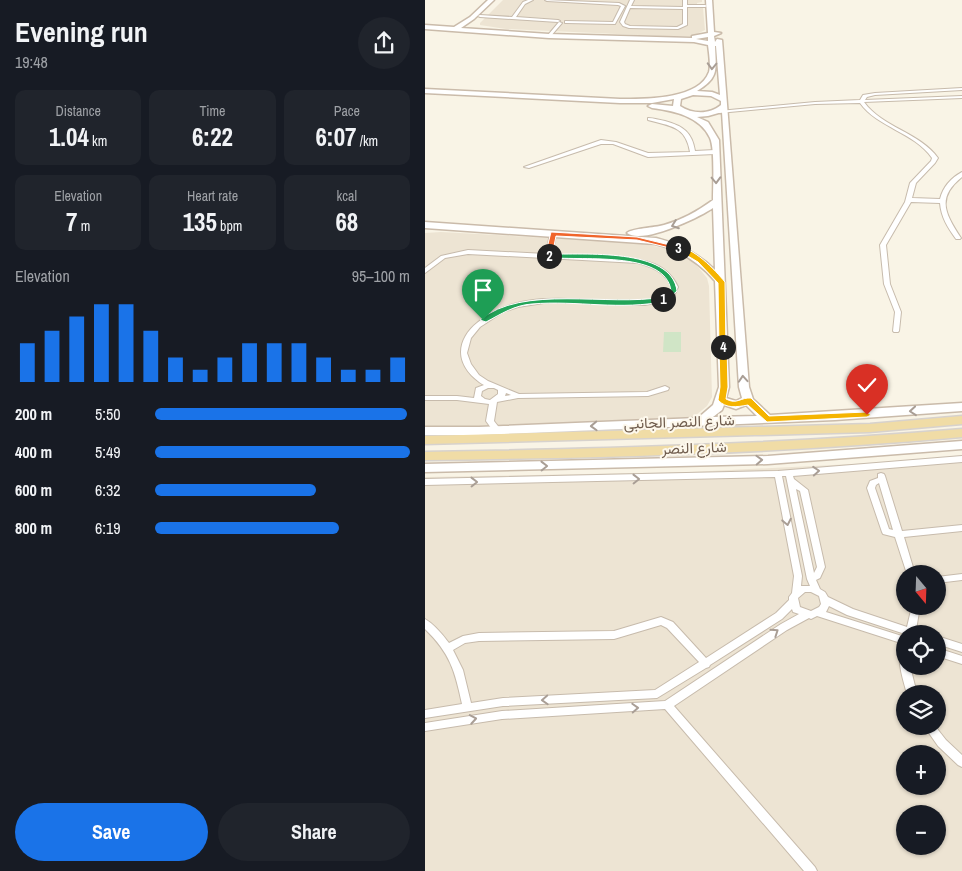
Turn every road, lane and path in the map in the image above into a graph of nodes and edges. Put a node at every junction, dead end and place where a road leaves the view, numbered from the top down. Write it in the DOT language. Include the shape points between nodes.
graph roads {
  1 [pos="491,0"];
  2 [pos="497,0"];
  3 [pos="531,0"];
  4 [pos="547,0"];
  5 [pos="601,0"];
  6 [pos="623,0"];
  7 [pos="632,0"];
  8 [pos="716,0"];
  9 [pos="706,2"];
  10 [pos="685,4"];
  11 [pos="629,7"];
  12 [pos="480,16"];
  13 [pos="513,18"];
  14 [pos="561,22"];
  15 [pos="425,25"];
  16 [pos="457,28"];
  17 [pos="472,29"];
  18 [pos="715,33"];
  19 [pos="554,34"];
  20 [pos="715,45"];
  21 [pos="962,89"];
  22 [pos="428,95"];
  23 [pos="684,95"];
  24 [pos="962,96"];
  25 [pos="861,101"];
  26 [pos="725,106"];
  27 [pos="681,110"];
  28 [pos="650,119"];
  29 [pos="715,152"];
  30 [pos="693,154"];
  31 [pos="527,167"];
  32 [pos="962,174"];
  33 [pos="909,200"];
  34 [pos="717,201"];
  35 [pos="943,201"];
  36 [pos="425,219"];
  37 [pos="430,225"];
  38 [pos="553,234"];
  39 [pos="958,238"];
  40 [pos="549,256"];
  41 [pos="425,271"];
  42 [pos="721,282"];
  43 [pos="896,332"];
  44 [pos="478,379"];
  45 [pos="491,385"];
  46 [pos="665,388"];
  47 [pos="502,390"];
  48 [pos="478,391"];
  49 [pos="525,396"];
  50 [pos="425,398"];
  51 [pos="457,398"];
  52 [pos="722,400"];
  53 [pos="748,400"];
  54 [pos="490,401"];
  55 [pos="962,407"];
  56 [pos="767,419"];
  57 [pos="962,420"];
  58 [pos="702,422"];
  59 [pos="671,429"];
  60 [pos="497,430"];
  61 [pos="425,431"];
  62 [pos="479,431"];
  63 [pos="962,433"];
  64 [pos="425,440"];
  65 [pos="962,445"];
  66 [pos="425,456"];
  67 [pos="962,458"];
  68 [pos="879,467"];
  69 [pos="425,468"];
  70 [pos="777,474"];
  71 [pos="790,477"];
  72 [pos="882,479"];
  73 [pos="425,482"];
  74 [pos="783,500"];
  75 [pos="795,500"];
  76 [pos="962,528"];
  77 [pos="899,534"];
  78 [pos="908,565"];
  79 [pos="962,577"];
  80 [pos="811,579"];
  81 [pos="946,579"];
  82 [pos="816,590"];
  83 [pos="796,592"];
  84 [pos="825,600"];
  85 [pos="793,602"];
  86 [pos="819,613"];
  87 [pos="806,615"];
  88 [pos="425,623"];
  89 [pos="896,627"];
  90 [pos="896,638"];
  91 [pos="946,643"];
  92 [pos="448,648"];
  93 [pos="962,648"];
  94 [pos="946,655"];
  95 [pos="962,660"];
  96 [pos="706,664"];
  97 [pos="579,698"];
  98 [pos="667,704"];
  99 [pos="467,708"];
  100 [pos="578,710"];
  101 [pos="425,714"];
  102 [pos="425,727"];
  103 [pos="936,735"];
  104 [pos="962,762"];
  105 [pos="811,871"];
  1 -- 16 [label="street"];
  2 -- 12 [label="street"];
  3 -- 13 [label="street"];
  4 -- 14 [label="street" via="623,6 614,23"];
  5 -- 6 [label="street"];
  7 -- 11 [label="street"];
  8 -- 18 [label="street"];
  9 -- 10 [label="street"];
  9 -- 18 [label="street"];
  10 -- 11 [label="street"];
  10 -- 11 [label="street" via="682,27 629,28 622,22"];
  12 -- 13 [label="street"];
  12 -- 17 [label="street"];
  13 -- 14 [label="street"];
  14 -- 19 [label="street"];
  15 -- 16 [label="street"];
  16 -- 17 [label="street"];
  17 -- 19 [label="street"];
  18 -- 19 [label="street" via="689,37"];
  18 -- 20 [label="street"];
  19 -- 20 [label="street" via="694,40"];
  20 -- 23 [label="street, one-way" via="711,76 707,82"];
  20 -- 26 [label="street"];
  21 -- 25 [label="street" via="875,94 865,96"];
  22 -- 23 [label="street" via="636,101"];
  22 -- 27 [label="street"];
  23 -- 26 [label="street" via="717,95"];
  23 -- 27 [label="street" via="676,101"];
  24 -- 25 [label="street"];
  25 -- 26 [label="street"];
  25 -- 33 [label="street" via="870,112 934,156 933,162 913,183"];
  26 -- 27 [label="street" via="715,113"];
  53 -- 26 [label="street, one-way" via="744,387"];
  27 -- 29 [label="street" via="709,130 715,140"];
  28 -- 30 [label="street" via="684,130 691,140"];
  29 -- 30 [label="street"];
  29 -- 34 [label="street, one-way"];
  30 -- 31 [label="street" via="648,155 614,143 601,142"];
  32 -- 35 [label="street" via="949,184"];
  33 -- 35 [label="street"];
  33 -- 43 [label="street" via="883,245 887,284 898,312"];
  34 -- 37 [label="street, one-way" via="679,224 639,232"];
  34 -- 42 [label="street"];
  35 -- 39 [label="street" via="944,216"];
  36 -- 37 [label="street"];
  37 -- 38 [label="street"];
  38 -- 40 [label="street"];
  38 -- 42 [label="street" via="637,238 664,243 690,253"];
  40 -- 41 [label="street" via="460,253 436,261"];
  40 -- 44 [label="street" via="628,259 647,263 669,275 674,291 665,299 649,303 542,301 501,310 477,326 465,346 465,360"];
  42 -- 52 [label="street"];
  44 -- 45 [label="street"];
  44 -- 48 [label="street"];
  45 -- 47 [label="street"];
  45 -- 48 [label="street"];
  46 -- 49 [label="street" via="649,394"];
  47 -- 49 [label="street"];
  47 -- 54 [label="street" via="501,396"];
  48 -- 51 [label="street"];
  48 -- 54 [label="street" via="477,397"];
  49 -- 54 [label="street"];
  50 -- 51 [label="street"];
  51 -- 54 [label="street"];
  52 -- 53 [label="street" via="736,405"];
  52 -- 58 [label="street"];
  53 -- 56 [label="street"];
  54 -- 60 [label="street" via="490,422"];
  54 -- 62 [label="street" via="486,422"];
  55 -- 56 [label="street, شارع النصر الجانبى, one-way"];
  56 -- 58 [label="street, شارع النصر الجانبى"];
  57 -- 59 [label="main road, شارع النصر" via="870,428"];
  58 -- 59 [label="street, شارع النصر الجانبى"];
  59 -- 60 [label="street, شارع النصر الجانبى, one-way"];
  59 -- 64 [label="main road, شارع النصر"];
  60 -- 62 [label="street, شارع النصر الجانبى"];
  61 -- 62 [label="street, شارع النصر الجانبى"];
  63 -- 66 [label="main road, شارع النصر" via="853,442"];
  69 -- 65 [label="street, one-way" via="768,460"];
  67 -- 68 [label="street"];
  71 -- 68 [label="street, one-way"];
  68 -- 72 [label="street"];
  70 -- 71 [label="street"];
  73 -- 70 [label="street, one-way"];
  70 -- 74 [label="street"];
  71 -- 75 [label="street"];
  71 -- 80 [label="street" via="804,490 821,567"];
  72 -- 77 [label="street"];
  72 -- 77 [label="street" via="873,483 871,488 884,530 889,534"];
  74 -- 75 [label="street"];
  74 -- 83 [label="street, one-way" via="798,576"];
  75 -- 80 [label="street"];
  76 -- 77 [label="street"];
  77 -- 78 [label="street"];
  79 -- 81 [label="street"];
  80 -- 82 [label="street"];
  82 -- 83 [label="street"];
  82 -- 84 [label="street"];
  83 -- 85 [label="street"];
  84 -- 86 [label="street" via="825,607"];
  84 -- 89 [label="street"];
  85 -- 87 [label="street" via="796,609"];
  85 -- 96 [label="street" via="779,616"];
  86 -- 87 [label="street"];
  86 -- 90 [label="street"];
  98 -- 87 [label="street, one-way" via="784,626"];
  88 -- 92 [label="street"];
  91 -- 93 [label="street"];
  92 -- 96 [label="street" via="463,640 479,637 617,634 661,621 671,626"];
  92 -- 99 [label="street" via="460,671"];
  94 -- 95 [label="street"];
  96 -- 97 [label="street" via="657,694"];
  97 -- 99 [label="street, one-way" via="503,702"];
  97 -- 100 [label="street"];
  100 -- 98 [label="street, one-way"];
  98 -- 105 [label="street"];
  99 -- 101 [label="street"];
  102 -- 100 [label="street, one-way" via="502,714"];
  103 -- 104 [label="street"];
}
